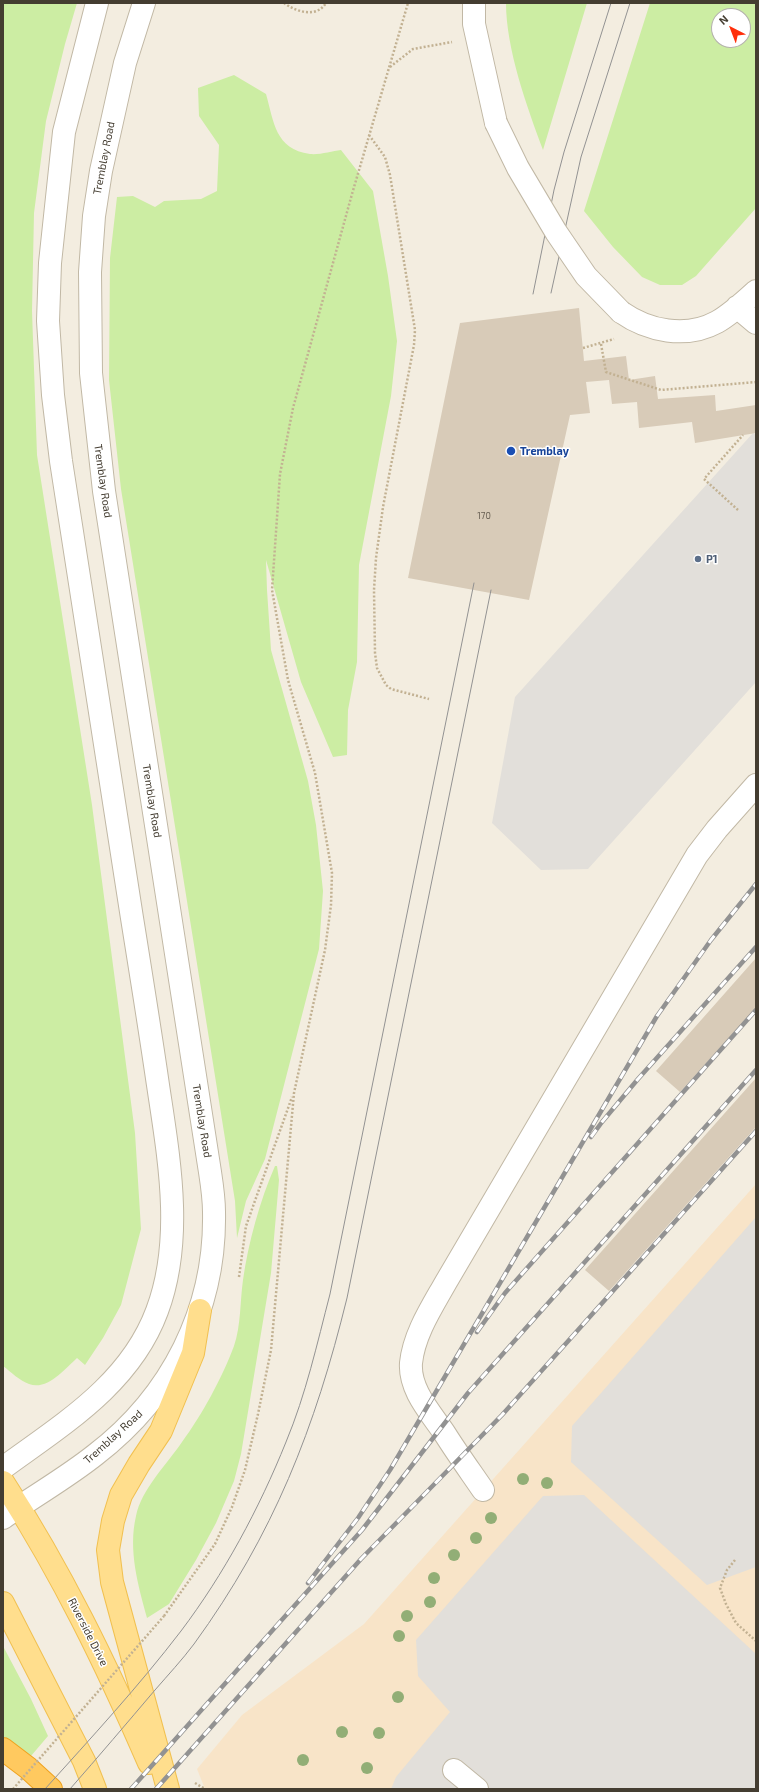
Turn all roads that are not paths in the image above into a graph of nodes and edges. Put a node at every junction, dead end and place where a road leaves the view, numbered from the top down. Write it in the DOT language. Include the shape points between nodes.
graph roads {
  1 [pos="97,3"];
  2 [pos="144,3"];
  3 [pos="474,3"];
  4 [pos="756,291"];
  5 [pos="738,307"];
  6 [pos="756,323"];
  7 [pos="756,785"];
  8 [pos="200,1310"];
  9 [pos="3,1468"];
  10 [pos="3,1482"];
  11 [pos="483,1490"];
  12 [pos="11,1512"];
  13 [pos="3,1603"];
  14 [pos="3,1749"];
  15 [pos="454,1770"];
  16 [pos="51,1789"];
  17 [pos="95,1789"];
  18 [pos="161,1789"];
  19 [pos="168,1789"];
  20 [pos="478,1789"];
  1 -- 9 [label="street" via="64,132 50,264 48,321 61,461 155,1063 170,1174 173,1222 169,1266 157,1312 138,1350 115,1380 93,1402"];
  2 -- 8 [label="street, Tremblay Road" via="125,63 101,171 94,216 90,272 91,373 104,491 210,1172 214,1211 213,1243"];
  3 -- 5 [label="street, bridge" via="474,24 496,123 518,168 586,276 621,312 638,323 672,332 693,330 716,322"];
  4 -- 5 [label="street"];
  5 -- 6 [label="street"];
  7 -- 11 [label="street" via="697,855 428,1313 417,1339 411,1363 416,1389"];
  8 -- 12 [label="street, Tremblay Road" via="168,1378 148,1406 97,1454"];
  8 -- 19 [label="main road" via="193,1353 161,1431 121,1495 108,1550 112,1582"];
  10 -- 12 [label="main road, Riverside Drive"];
  12 -- 18 [label="main road, Riverside Drive" via="48,1554 97,1648"];
  13 -- 17 [label="main road" via="84,1761"];
  14 -- 16 [label="highway"];
  15 -- 20 [label="street"];
}
